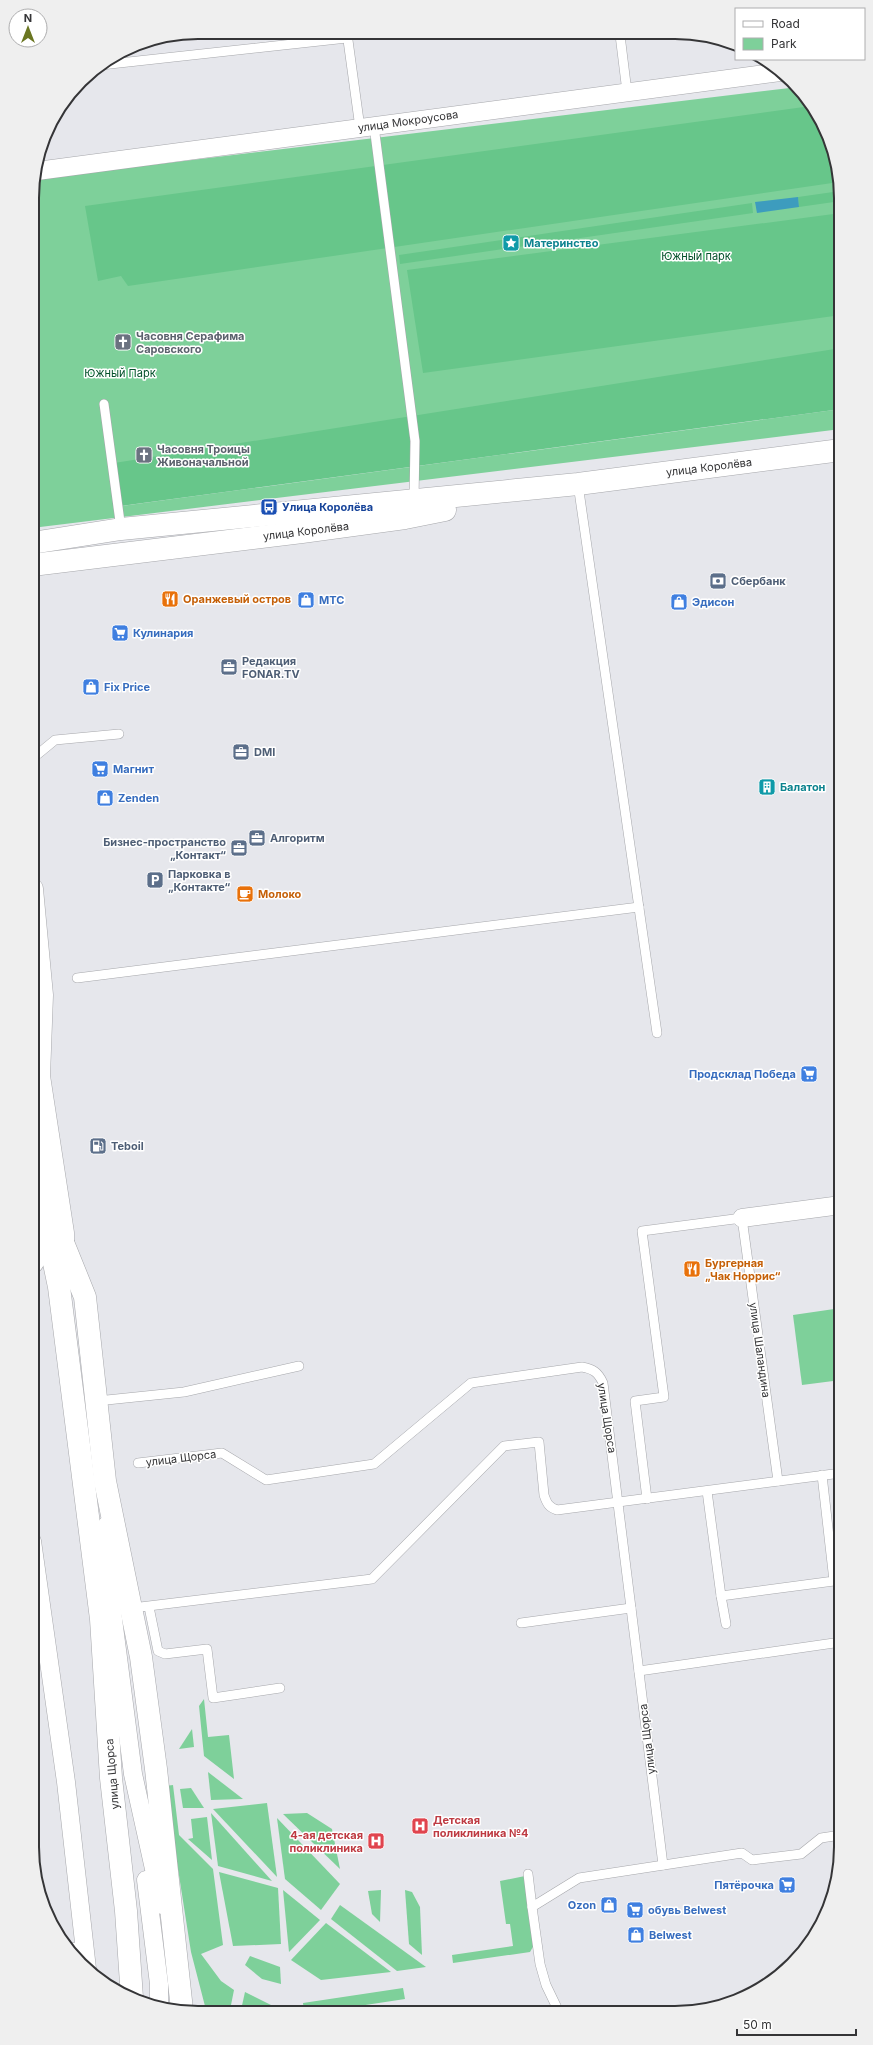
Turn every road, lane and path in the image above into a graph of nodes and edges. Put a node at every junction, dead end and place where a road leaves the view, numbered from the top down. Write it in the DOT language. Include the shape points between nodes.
graph roads {
  1 [pos="322,39"];
  2 [pos="348,39"];
  3 [pos="620,39"];
  4 [pos="113,64"];
  5 [pos="773,73"];
  6 [pos="627,92"];
  7 [pos="367,127"];
  8 [pos="41,170"];
  9 [pos="104,404"];
  10 [pos="834,451"];
  11 [pos="578,484"];
  12 [pos="414,500"];
  13 [pos="121,529"];
  14 [pos="39,542"];
  15 [pos="39,564"];
  16 [pos="119,734"];
  17 [pos="39,752"];
  18 [pos="639,907"];
  19 [pos="39,963"];
  20 [pos="77,978"];
  21 [pos="658,1033"];
  22 [pos="39,1076"];
  23 [pos="39,1181"];
  24 [pos="834,1206"];
  25 [pos="742,1218"];
  26 [pos="59,1251"];
  27 [pos="39,1254"];
  28 [pos="39,1261"];
  29 [pos="299,1366"];
  30 [pos="97,1401"];
  31 [pos="138,1463"];
  32 [pos="834,1474"];
  33 [pos="822,1476"];
  34 [pos="105,1481"];
  35 [pos="778,1481"];
  36 [pos="707,1491"];
  37 [pos="647,1499"];
  38 [pos="619,1503"];
  39 [pos="721,1596"];
  40 [pos="140,1608"];
  41 [pos="631,1608"];
  42 [pos="101,1619"];
  43 [pos="521,1623"];
  44 [pos="726,1624"];
  45 [pos="39,1631"];
  46 [pos="834,1643"];
  47 [pos="639,1671"];
  48 [pos="280,1688"];
  49 [pos="133,1774"];
  50 [pos="834,1836"];
  51 [pos="663,1865"];
  52 [pos="528,1874"];
  53 [pos="532,1907"];
  54 [pos="76,1947"];
  55 [pos="179,1980"];
  56 [pos="132,1992"];
  57 [pos="159,2001"];
  58 [pos="182,2005"];
  59 [pos="557,2006"];
  1 -- 4 [label="lane"];
  2 -- 7 [label="lane"];
  3 -- 6 [label="lane"];
  5 -- 6 [label="street, улица Мокроусова"];
  6 -- 7 [label="street, улица Мокроусова"];
  7 -- 8 [label="street, улица Мокроусова"];
  7 -- 12 [label="lane" via="415,441"];
  9 -- 13 [label="lane"];
  10 -- 11 [label="main road, улица Королёва"];
  11 -- 12 [label="main road, улица Королёва"];
  11 -- 15 [label="main road, улица Королёва" via="405,518"];
  11 -- 18 [label="lane"];
  12 -- 13 [label="main road, улица Королёва"];
  13 -- 14 [label="main road, улица Королёва"];
  16 -- 17 [label="lane" via="55,740"];
  18 -- 20 [label="lane"];
  18 -- 21 [label="lane"];
  19 -- 22 [label="main road" via="42,995"];
  22 -- 26 [label="main road, улица Щорса"];
  23 -- 26 [label="main road"];
  24 -- 25 [label="street"];
  25 -- 35 [label="lane, улица Шаландина"];
  25 -- 37 [label="lane" via="642,1231 664,1397 634,1401"];
  26 -- 27 [label="main road" via="44,1246"];
  26 -- 28 [label="street"];
  26 -- 30 [label="main road, улица Щорса" via="85,1297"];
  26 -- 42 [label="main road, улица Щорса" via="59,1287"];
  29 -- 30 [label="lane" via="184,1392"];
  30 -- 34 [label="main road, улица Щорса"];
  31 -- 38 [label="lane, улица Щорса" via="222,1453 266,1480 374,1464 471,1383 582,1367 599,1374 603,1383"];
  32 -- 33 [label="lane"];
  33 -- 35 [label="lane"];
  33 -- 39 [label="lane" via="834,1581"];
  34 -- 40 [label="main road, улица Щорса"];
  34 -- 49 [label="street, улица Щорса" via="109,1588"];
  35 -- 36 [label="lane"];
  36 -- 37 [label="lane"];
  36 -- 39 [label="lane"];
  37 -- 38 [label="lane"];
  38 -- 40 [label="lane" via="557,1510 551,1508 546,1503 544,1495 540,1442 504,1446 372,1579"];
  38 -- 41 [label="lane, улица Щорса"];
  39 -- 44 [label="lane"];
  40 -- 48 [label="lane" via="158,1651 165,1654 207,1649 213,1698"];
  40 -- 55 [label="main road, улица Щорса"];
  41 -- 43 [label="lane"];
  41 -- 47 [label="lane, улица Щорса"];
  42 -- 49 [label="street"];
  42 -- 56 [label="main road, улица Щорса" via="111,1778 126,1911"];
  45 -- 54 [label="street" via="66,1782"];
  46 -- 47 [label="lane"];
  47 -- 51 [label="lane, улица Щорса"];
  49 -- 55 [label="street, улица Щорса"];
  49 -- 57 [label="street"];
  50 -- 51 [label="lane" via="821,1838 800,1854 752,1860 742,1853"];
  51 -- 53 [label="lane" via="579,1878"];
  52 -- 53 [label="lane"];
  53 -- 59 [label="lane" via="540,1964 546,1985"];
  55 -- 58 [label="main road, улица Щорса"];
}
